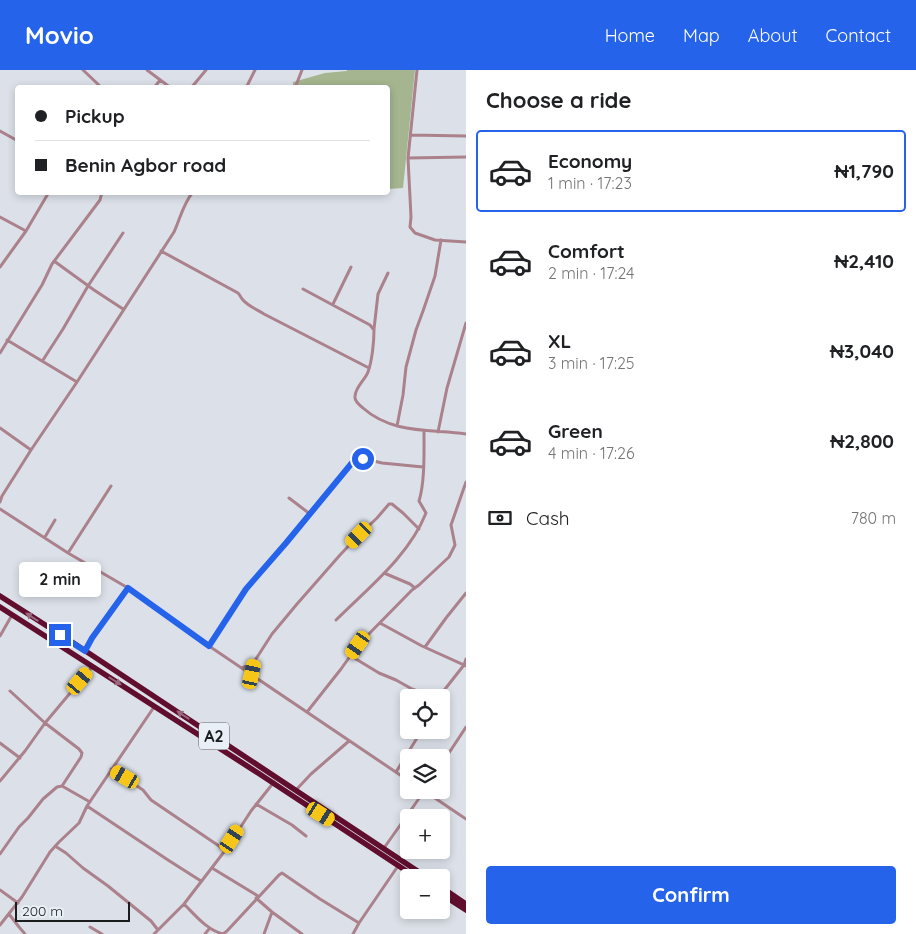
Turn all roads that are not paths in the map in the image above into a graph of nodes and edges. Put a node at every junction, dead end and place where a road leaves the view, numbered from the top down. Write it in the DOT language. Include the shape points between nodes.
graph roads {
  1 [pos="83,70"];
  2 [pos="147,70"];
  3 [pos="206,70"];
  4 [pos="255,70"];
  5 [pos="302,70"];
  6 [pos="417,70"];
  7 [pos="160,80"];
  8 [pos="99,85"];
  9 [pos="156,85"];
  10 [pos="167,85"];
  11 [pos="194,85"];
  12 [pos="248,85"];
  13 [pos="296,85"];
  14 [pos="0,131"];
  15 [pos="411,135"];
  16 [pos="466,136"];
  17 [pos="15,139"];
  18 [pos="466,157"];
  19 [pos="408,158"];
  20 [pos="47,195"];
  21 [pos="101,195"];
  22 [pos="190,195"];
  23 [pos="0,217"];
  24 [pos="26,231"];
  25 [pos="123,233"];
  26 [pos="440,240"];
  27 [pos="466,242"];
  28 [pos="161,251"];
  29 [pos="54,261"];
  30 [pos="0,267"];
  31 [pos="350,267"];
  32 [pos="388,274"];
  33 [pos="88,286"];
  34 [pos="303,288"];
  35 [pos="333,304"];
  36 [pos="123,309"];
  37 [pos="466,323"];
  38 [pos="374,330"];
  39 [pos="7,340"];
  40 [pos="0,353"];
  41 [pos="43,360"];
  42 [pos="369,368"];
  43 [pos="77,382"];
  44 [pos="397,426"];
  45 [pos="0,428"];
  46 [pos="424,431"];
  47 [pos="438,432"];
  48 [pos="466,434"];
  49 [pos="30,450"];
  50 [pos="423,467"];
  51 [pos="466,482"];
  52 [pos="111,486"];
  53 [pos="289,498"];
  54 [pos="0,502"];
  55 [pos="0,509"];
  56 [pos="310,514"];
  57 [pos="55,520"];
  58 [pos="419,529"];
  59 [pos="45,537"];
  60 [pos="68,553"];
  61 [pos="384,573"];
  62 [pos="128,588"];
  63 [pos="415,588"];
  64 [pos="466,593"];
  65 [pos="0,596"];
  66 [pos="0,607"];
  67 [pos="12,615"];
  68 [pos="336,620"];
  69 [pos="380,623"];
  70 [pos="0,636"];
  71 [pos="209,646"];
  72 [pos="425,647"];
  73 [pos="85,651"];
  74 [pos="351,656"];
  75 [pos="466,659"];
  76 [pos="254,662"];
  77 [pos="465,666"];
  78 [pos="92,667"];
  79 [pos="242,668"];
  80 [pos="252,674"];
  81 [pos="411,689"];
  82 [pos="446,689"];
  83 [pos="10,691"];
  84 [pos="154,706"];
  85 [pos="307,712"];
  86 [pos="45,723"];
  87 [pos="466,727"];
  88 [pos="416,739"];
  89 [pos="348,741"];
  90 [pos="0,743"];
  91 [pos="450,751"];
  92 [pos="20,758"];
  93 [pos="111,769"];
  94 [pos="396,772"];
  95 [pos="400,774"];
  96 [pos="275,780"];
  97 [pos="0,781"];
  98 [pos="62,786"];
  99 [pos="296,790"];
  100 [pos="418,799"];
  101 [pos="437,799"];
  102 [pos="89,804"];
  103 [pos="256,804"];
  104 [pos="466,819"];
  105 [pos="306,836"];
  106 [pos="56,846"];
  107 [pos="384,848"];
  108 [pos="224,851"];
  109 [pos="0,854"];
  110 [pos="399,865"];
  111 [pos="212,868"];
  112 [pos="405,869"];
  113 [pos="415,869"];
  114 [pos="201,881"];
  115 [pos="0,890"];
  116 [pos="450,893"];
  117 [pos="257,897"];
  118 [pos="450,900"];
  119 [pos="18,903"];
  120 [pos="184,904"];
  121 [pos="466,904"];
  122 [pos="466,910"];
  123 [pos="272,912"];
  124 [pos="9,914"];
  125 [pos="359,924"];
  126 [pos="0,925"];
  127 [pos="90,927"];
  128 [pos="209,929"];
  129 [pos="158,930"];
  130 [pos="26,934"];
  131 [pos="102,934"];
  132 [pos="154,934"];
  133 [pos="205,934"];
  134 [pos="264,934"];
  135 [pos="302,934"];
  136 [pos="354,934"];
  1 -- 8 [label="street"];
  2 -- 7 [label="street"];
  3 -- 11 [label="street"];
  4 -- 12 [label="street"];
  5 -- 13 [label="street"];
  6 -- 15 [label="street"];
  7 -- 9 [label="street"];
  7 -- 10 [label="street"];
  14 -- 17 [label="street"];
  15 -- 16 [label="street"];
  15 -- 19 [label="street"];
  18 -- 19 [label="street"];
  19 -- 26 [label="street" via="410,227 415,233"];
  20 -- 24 [label="street"];
  21 -- 29 [label="street"];
  22 -- 28 [label="street" via="174,232"];
  23 -- 24 [label="street"];
  24 -- 30 [label="street"];
  25 -- 33 [label="street"];
  26 -- 27 [label="street"];
  26 -- 44 [label="street" via="435,276 406,366"];
  28 -- 36 [label="street"];
  28 -- 42 [label="street" via="240,294 248,304 264,314"];
  29 -- 33 [label="street"];
  29 -- 39 [label="street"];
  31 -- 35 [label="street"];
  32 -- 38 [label="street" via="378,294"];
  33 -- 36 [label="street"];
  33 -- 41 [label="street"];
  34 -- 35 [label="street"];
  35 -- 38 [label="street"];
  36 -- 43 [label="street"];
  37 -- 47 [label="street"];
  38 -- 42 [label="street"];
  39 -- 40 [label="street"];
  39 -- 41 [label="street"];
  41 -- 43 [label="street"];
  42 -- 44 [label="street" via="357,389 356,400 376,418"];
  43 -- 49 [label="street"];
  44 -- 46 [label="street"];
  45 -- 49 [label="street"];
  46 -- 47 [label="street"];
  46 -- 50 [label="street"];
  47 -- 48 [label="street"];
  49 -- 54 [label="street"];
  50 -- 56 [label="street" via="357,457"];
  50 -- 58 [label="street" via="420,501 426,513"];
  51 -- 63 [label="street" via="451,525 452,551"];
  52 -- 60 [label="street"];
  53 -- 56 [label="street"];
  55 -- 59 [label="street"];
  56 -- 71 [label="street" via="246,589"];
  57 -- 59 [label="street"];
  58 -- 61 [label="street"];
  58 -- 76 [label="street" via="389,504 297,604"];
  59 -- 60 [label="street"];
  60 -- 62 [label="street"];
  61 -- 63 [label="street"];
  61 -- 68 [label="street"];
  62 -- 71 [label="street"];
  62 -- 73 [label="street"];
  63 -- 69 [label="street"];
  64 -- 72 [label="street"];
  73 -- 65 [label="highway, A2, one-way"];
  66 -- 67 [label="highway, A2"];
  67 -- 70 [label="street"];
  67 -- 78 [label="highway, A2"];
  69 -- 72 [label="street"];
  69 -- 74 [label="street"];
  71 -- 79 [label="street"];
  72 -- 77 [label="street"];
  96 -- 73 [label="highway, A2, one-way"];
  74 -- 81 [label="street"];
  74 -- 85 [label="street"];
  75 -- 77 [label="street"];
  76 -- 79 [label="street"];
  76 -- 80 [label="street"];
  77 -- 82 [label="street"];
  78 -- 84 [label="highway, A2, one-way"];
  78 -- 86 [label="street"];
  79 -- 80 [label="street"];
  80 -- 85 [label="street"];
  83 -- 86 [label="street"];
  84 -- 93 [label="street"];
  84 -- 96 [label="highway, A2"];
  85 -- 89 [label="street"];
  86 -- 92 [label="street"];
  86 -- 98 [label="street" via="82,752"];
  87 -- 91 [label="street"];
  88 -- 94 [label="street"];
  89 -- 94 [label="street"];
  89 -- 99 [label="street"];
  90 -- 92 [label="street"];
  92 -- 97 [label="street"];
  93 -- 102 [label="street"];
  93 -- 108 [label="street"];
  94 -- 95 [label="street"];
  96 -- 99 [label="highway, A2"];
  96 -- 103 [label="street"];
  96 -- 110 [label="highway, A2"];
  98 -- 102 [label="street"];
  98 -- 109 [label="street" via="43,799"];
  99 -- 107 [label="highway, A2"];
  100 -- 107 [label="street"];
  101 -- 104 [label="street"];
  102 -- 106 [label="street" via="79,823"];
  102 -- 114 [label="street"];
  103 -- 105 [label="street"];
  103 -- 108 [label="street"];
  106 -- 119 [label="street"];
  106 -- 129 [label="street"];
  107 -- 113 [label="highway, A2"];
  108 -- 111 [label="street"];
  110 -- 112 [label="highway, A2"];
  110 -- 125 [label="street"];
  111 -- 114 [label="street"];
  111 -- 117 [label="street"];
  114 -- 120 [label="street"];
  115 -- 119 [label="street"];
  116 -- 121 [label="highway"];
  117 -- 123 [label="street"];
  117 -- 125 [label="street" via="282,873"];
  117 -- 128 [label="street" via="225,933"];
  118 -- 122 [label="highway"];
  119 -- 124 [label="street"];
  120 -- 128 [label="street"];
  120 -- 129 [label="street"];
  123 -- 134 [label="street"];
  123 -- 135 [label="street"];
  124 -- 126 [label="street"];
  124 -- 130 [label="street"];
  125 -- 136 [label="street"];
  127 -- 131 [label="street"];
  128 -- 133 [label="street"];
  129 -- 132 [label="street"];
}
